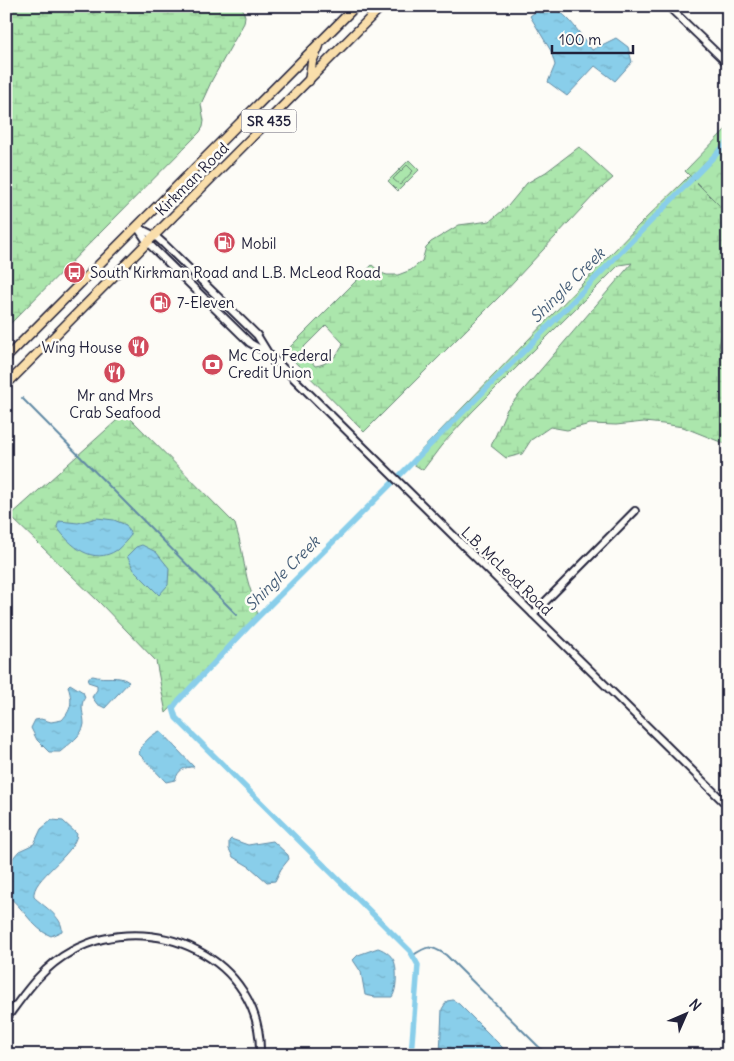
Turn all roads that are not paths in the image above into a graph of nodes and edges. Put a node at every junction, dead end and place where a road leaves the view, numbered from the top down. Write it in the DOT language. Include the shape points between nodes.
graph roads {
  1 [pos="356,6"];
  2 [pos="382,6"];
  3 [pos="668,6"];
  4 [pos="321,42"];
  5 [pos="728,64"];
  6 [pos="309,81"];
  7 [pos="137,227"];
  8 [pos="155,236"];
  9 [pos="148,243"];
  10 [pos="268,354"];
  11 [pos="6,358"];
  12 [pos="6,385"];
  13 [pos="635,511"];
  14 [pos="533,614"];
  15 [pos="728,806"];
  16 [pos="6,1019"];
  17 [pos="260,1055"];
  1 -- 4 [label="main road, Kirkman Road / SR 435"];
  2 -- 6 [label="main road, Kirkman Road / SR 435"];
  3 -- 5 [label="street"];
  4 -- 6 [label="main road" via="312,62"];
  4 -- 7 [label="main road, Kirkman Road / SR 435"];
  6 -- 8 [label="main road, Kirkman Road / SR 435"];
  7 -- 8 [label="street, L.B. McLeod Road"];
  7 -- 9 [label="street, L.B. McLeod Road"];
  7 -- 11 [label="main road, SR 435"];
  8 -- 9 [label="main road, Kirkman Road / SR 435"];
  8 -- 10 [label="street, L.B. McLeod Road" via="257,335"];
  9 -- 10 [label="street, L.B. McLeod Road" via="250,343"];
  9 -- 12 [label="main road, SR 435"];
  10 -- 14 [label="street, L.B. McLeod Road"];
  13 -- 14 [label="street"];
  14 -- 15 [label="street, L.B. McLeod Road"];
  16 -- 17 [label="street" via="40,975 72,951 110,937 153,936 178,942 202,953 234,979 247,996 255,1015 260,1034"];
}
